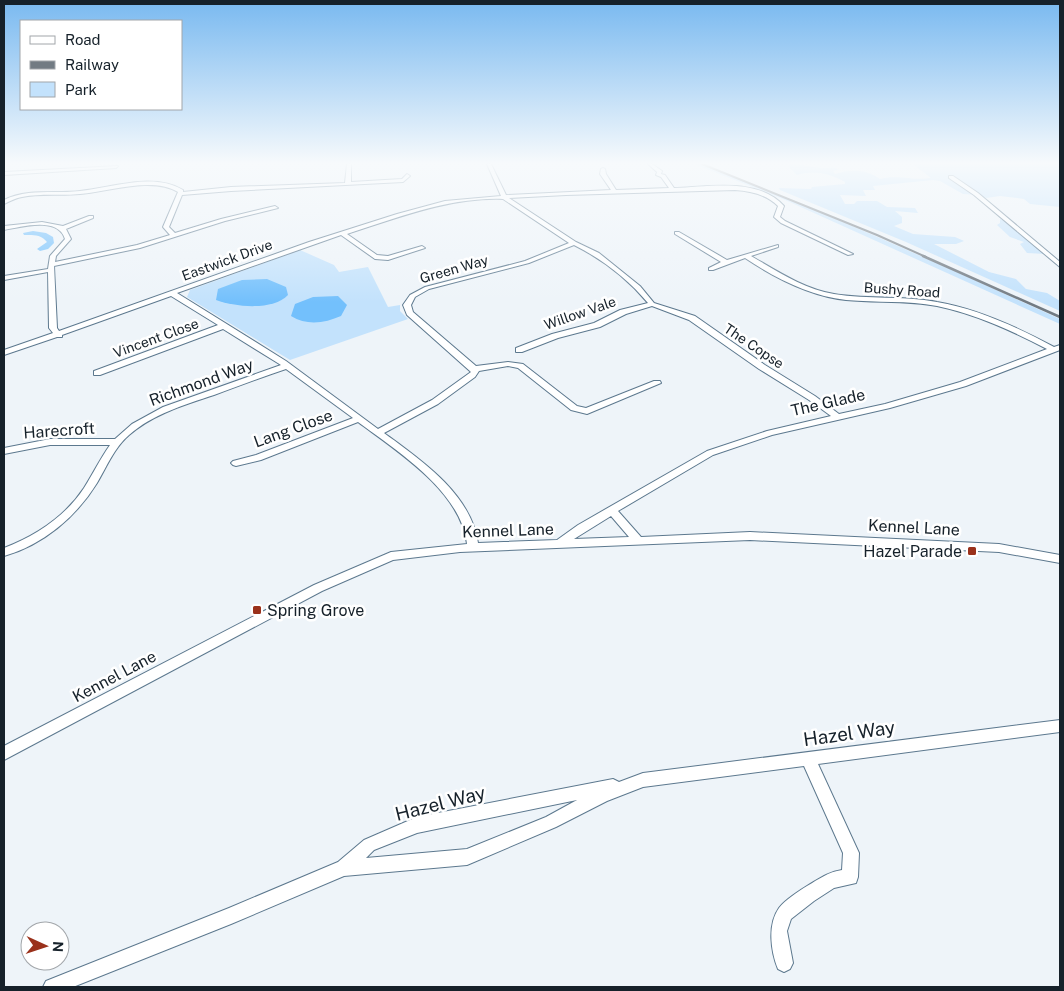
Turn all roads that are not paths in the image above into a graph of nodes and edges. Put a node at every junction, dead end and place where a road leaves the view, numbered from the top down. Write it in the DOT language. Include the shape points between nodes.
graph roads {
  1 [pos="173,210"];
  2 [pos="265,210"];
  3 [pos="419,210"];
  4 [pos="524,210"];
  5 [pos="780,210"];
  6 [pos="995,210"];
  7 [pos="91,217"];
  8 [pos="4,228"];
  9 [pos="63,228"];
  10 [pos="342,233"];
  11 [pos="677,233"];
  12 [pos="175,236"];
  13 [pos="574,243"];
  14 [pos="776,246"];
  15 [pos="422,248"];
  16 [pos="850,254"];
  17 [pos="748,257"];
  18 [pos="726,262"];
  19 [pos="1060,265"];
  20 [pos="51,268"];
  21 [pos="711,269"];
  22 [pos="4,278"];
  23 [pos="171,293"];
  24 [pos="652,304"];
  25 [pos="223,326"];
  26 [pos="59,335"];
  27 [pos="1057,349"];
  28 [pos="519,350"];
  29 [pos="4,353"];
  30 [pos="286,366"];
  31 [pos="474,369"];
  32 [pos="97,373"];
  33 [pos="657,383"];
  34 [pos="836,417"];
  35 [pos="359,419"];
  36 [pos="377,433"];
  37 [pos="116,442"];
  38 [pos="4,451"];
  39 [pos="236,463"];
  40 [pos="612,511"];
  41 [pos="638,540"];
  42 [pos="560,544"];
  43 [pos="473,548"];
  44 [pos="4,552"];
  45 [pos="1060,559"];
  46 [pos="1060,726"];
  47 [pos="4,753"];
  48 [pos="808,758"];
  49 [pos="643,780"];
  50 [pos="344,868"];
  51 [pos="784,963"];
  52 [pos="52,987"];
  1 -- 12 [label="street" via="166,227"];
  2 -- 12 [label="street"];
  3 -- 10 [label="street, Eastwick Drive"];
  4 -- 13 [label="street"];
  5 -- 16 [label="street, Eastwick Drive" via="778,217 783,222"];
  6 -- 19 [label="street"];
  7 -- 9 [label="street"];
  8 -- 9 [label="street" via="46,224"];
  9 -- 20 [label="street" via="68,239 53,256"];
  10 -- 15 [label="street" via="375,256 388,258"];
  10 -- 23 [label="street, Eastwick Drive"];
  11 -- 18 [label="street"];
  12 -- 20 [label="street"];
  13 -- 24 [label="street" via="604,260 643,292"];
  13 -- 31 [label="street, Green Way" via="527,262 427,288 412,296 407,305 410,314"];
  14 -- 17 [label="street"];
  17 -- 18 [label="street"];
  17 -- 27 [label="street, Bushy Road" via="820,293 843,298 921,301 951,307 991,320"];
  18 -- 21 [label="street"];
  20 -- 22 [label="street"];
  20 -- 26 [label="street" via="53,328"];
  23 -- 25 [label="street"];
  23 -- 26 [label="street, Eastwick Drive"];
  24 -- 28 [label="street, Willow Vale"];
  24 -- 34 [label="street, The Copse" via="692,318"];
  25 -- 30 [label="street"];
  25 -- 32 [label="street, Vincent Close"];
  26 -- 29 [label="street, Eastwick Drive"];
  27 -- 34 [label="street, The Glade" via="963,384"];
  30 -- 35 [label="street"];
  30 -- 37 [label="street, Richmond Way" via="158,412"];
  31 -- 33 [label="street" via="508,364 520,366 580,411"];
  31 -- 36 [label="street" via="472,375 435,402"];
  34 -- 40 [label="street, The Glade" via="770,433 710,453"];
  35 -- 36 [label="street"];
  35 -- 39 [label="street, Lang Close" via="258,458"];
  36 -- 43 [label="street" via="426,469 448,494 460,510 471,534"];
  37 -- 38 [label="street, Harecroft" via="50,442"];
  37 -- 44 [label="street, Richmond Way" via="86,492 62,519 47,532"];
  40 -- 41 [label="street"];
  40 -- 42 [label="street, The Glade"];
  41 -- 42 [label="street, Kennel Lane"];
  41 -- 45 [label="street, Kennel Lane" via="750,536 841,539 999,548"];
  42 -- 43 [label="street, Kennel Lane"];
  43 -- 47 [label="street, Kennel Lane" via="391,556 318,588"];
  46 -- 48 [label="street, Hazel Way"];
  48 -- 49 [label="street, Hazel Way"];
  48 -- 51 [label="street" via="851,853 850,877 830,880 785,914 780,931"];
  49 -- 50 [label="street, Hazel Way" via="467,857"];
  49 -- 50 [label="street, Hazel Way" via="417,825 369,845"];
  50 -- 52 [label="street, Hazel Way"];
}
